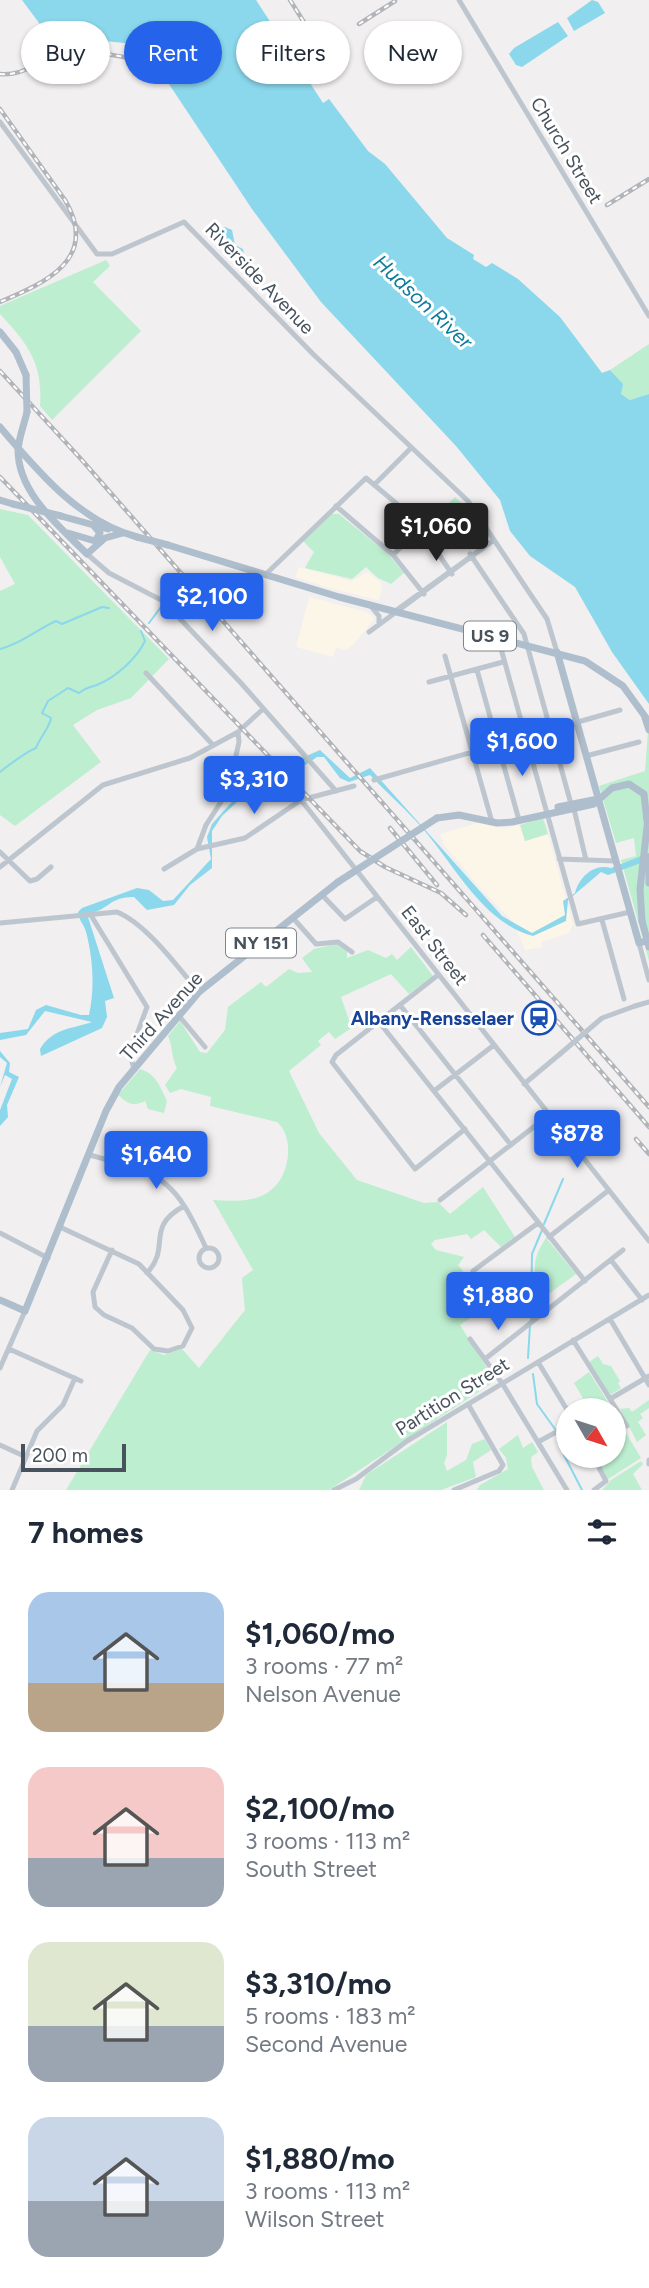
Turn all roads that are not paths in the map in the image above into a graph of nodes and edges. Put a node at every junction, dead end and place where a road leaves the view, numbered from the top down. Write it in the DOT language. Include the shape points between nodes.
graph roads {
  1 [pos="459,0"];
  2 [pos="0,122"];
  3 [pos="649,316"];
  4 [pos="0,332"];
  5 [pos="24,425"];
  6 [pos="1,429"];
  7 [pos="410,449"];
  8 [pos="18,450"];
  9 [pos="45,478"];
  10 [pos="375,484"];
  11 [pos="29,488"];
  12 [pos="0,500"];
  13 [pos="72,501"];
  14 [pos="336,506"];
  15 [pos="63,517"];
  16 [pos="90,524"];
  17 [pos="420,527"];
  18 [pos="64,531"];
  19 [pos="123,533"];
  20 [pos="100,536"];
  21 [pos="494,540"];
  22 [pos="95,546"];
  23 [pos="87,554"];
  24 [pos="393,555"];
  25 [pos="471,556"];
  26 [pos="450,572"];
  27 [pos="266,574"];
  28 [pos="422,592"];
  29 [pos="369,604"];
  30 [pos="396,611"];
  31 [pos="379,624"];
  32 [pos="369,632"];
  33 [pos="498,638"];
  34 [pos="527,645"];
  35 [pos="557,652"];
  36 [pos="445,656"];
  37 [pos="503,662"];
  38 [pos="477,670"];
  39 [pos="146,673"];
  40 [pos="451,677"];
  41 [pos="429,682"];
  42 [pos="262,709"];
  43 [pos="620,710"];
  44 [pos="642,710"];
  45 [pos="576,722"];
  46 [pos="649,722"];
  47 [pos="550,729"];
  48 [pos="649,730"];
  49 [pos="239,732"];
  50 [pos="524,737"];
  51 [pos="639,742"];
  52 [pos="498,744"];
  53 [pos="213,745"];
  54 [pos="472,752"];
  55 [pos="586,757"];
  56 [pos="374,780"];
  57 [pos="354,786"];
  58 [pos="336,791"];
  59 [pos="598,799"];
  60 [pos="301,800"];
  61 [pos="572,806"];
  62 [pos="601,808"];
  63 [pos="649,810"];
  64 [pos="546,813"];
  65 [pos="519,820"];
  66 [pos="647,821"];
  67 [pos="492,822"];
  68 [pos="197,849"];
  69 [pos="0,852"];
  70 [pos="649,857"];
  71 [pos="559,859"];
  72 [pos="586,860"];
  73 [pos="616,862"];
  74 [pos="8,863"];
  75 [pos="0,867"];
  76 [pos="51,867"];
  77 [pos="164,869"];
  78 [pos="649,883"];
  79 [pos="322,895"];
  80 [pos="377,897"];
  81 [pos="630,912"];
  82 [pos="90,917"];
  83 [pos="293,918"];
  84 [pos="602,920"];
  85 [pos="0,923"];
  86 [pos="649,940"];
  87 [pos="639,943"];
  88 [pos="649,947"];
  89 [pos="352,952"];
  90 [pos="438,975"];
  91 [pos="649,976"];
  92 [pos="199,992"];
  93 [pos="624,999"];
  94 [pos="649,1002"];
  95 [pos="400,1005"];
  96 [pos="179,1016"];
  97 [pos="379,1022"];
  98 [pos="494,1045"];
  99 [pos="205,1047"];
  100 [pos="134,1070"];
  101 [pos="455,1075"];
  102 [pos="524,1084"];
  103 [pos="434,1091"];
  104 [pos="549,1115"];
  105 [pos="464,1129"];
  106 [pos="511,1145"];
  107 [pos="90,1155"];
  108 [pos="489,1161"];
  109 [pos="609,1190"];
  110 [pos="440,1200"];
  111 [pos="184,1206"];
  112 [pos="541,1226"];
  113 [pos="62,1228"];
  114 [pos="0,1233"];
  115 [pos="549,1237"];
  116 [pos="649,1241"];
  117 [pos="206,1248"];
  118 [pos="112,1250"];
  119 [pos="623,1250"];
  120 [pos="48,1258"];
  121 [pos="611,1260"];
  122 [pos="473,1271"];
  123 [pos="147,1273"];
  124 [pos="585,1281"];
  125 [pos="645,1298"];
  126 [pos="0,1300"];
  127 [pos="649,1305"];
  128 [pos="25,1311"];
  129 [pos="610,1319"];
  130 [pos="470,1339"];
  131 [pos="573,1340"];
  132 [pos="9,1349"];
  133 [pos="485,1359"];
  134 [pos="538,1362"];
  135 [pos="0,1368"];
  136 [pos="647,1377"];
  137 [pos="502,1383"];
  138 [pos="649,1385"];
  139 [pos="560,1398"];
  140 [pos="609,1398"];
  141 [pos="612,1398"];
  142 [pos="468,1404"];
  143 [pos="556,1433"];
  144 [pos="538,1443"];
  145 [pos="0,1445"];
  146 [pos="26,1457"];
  147 [pos="599,1468"];
  148 [pos="12,1490"];
  149 [pos="334,1490"];
  150 [pos="454,1490"];
  151 [pos="567,1490"];
  152 [pos="594,1490"];
  1 -- 3 [label="street, Church Street"];
  2 -- 7 [label="street, Riverside Avenue" via="97,254 112,254 184,222"];
  4 -- 5 [label="main road, bridge" via="26,375"];
  5 -- 6 [label="main road" via="14,434"];
  5 -- 8 [label="main road"];
  6 -- 8 [label="main road"];
  7 -- 10 [label="street"];
  7 -- 21 [label="street, Riverside Avenue" via="468,501"];
  8 -- 9 [label="main road"];
  8 -- 11 [label="main road"];
  9 -- 11 [label="main road" via="35,476"];
  9 -- 13 [label="main road"];
  10 -- 14 [label="street" via="366,478"];
  10 -- 17 [label="street"];
  11 -- 18 [label="main road"];
  12 -- 15 [label="main road, US 9, bridge"];
  13 -- 15 [label="main road" via="75,512"];
  13 -- 19 [label="main road"];
  14 -- 24 [label="street"];
  14 -- 27 [label="street"];
  15 -- 16 [label="main road, US 9"];
  16 -- 19 [label="main road, US 9"];
  16 -- 20 [label="main road"];
  17 -- 24 [label="street"];
  17 -- 26 [label="street"];
  18 -- 20 [label="main road" via="89,541"];
  18 -- 23 [label="main road"];
  19 -- 22 [label="main road"];
  19 -- 27 [label="main road, US 9, bridge"];
  20 -- 22 [label="main road"];
  21 -- 25 [label="street"];
  21 -- 35 [label="street, Riverside Avenue" via="548,622"];
  22 -- 23 [label="main road"];
  23 -- 42 [label="street" via="109,573 163,601"];
  24 -- 28 [label="street"];
  25 -- 26 [label="street"];
  25 -- 34 [label="street" via="523,631"];
  26 -- 28 [label="street"];
  27 -- 29 [label="main road, US 9"];
  28 -- 30 [label="street"];
  29 -- 30 [label="main road, US 9"];
  29 -- 31 [label="street"];
  30 -- 31 [label="street"];
  30 -- 33 [label="main road, US 9"];
  31 -- 32 [label="street"];
  33 -- 34 [label="main road, US 9"];
  33 -- 37 [label="street"];
  34 -- 35 [label="main road, US 9"];
  34 -- 47 [label="street"];
  35 -- 44 [label="main road, US 9" via="608,674"];
  35 -- 45 [label="main road"];
  36 -- 40 [label="street"];
  37 -- 38 [label="street"];
  37 -- 50 [label="street"];
  38 -- 40 [label="street"];
  38 -- 52 [label="street"];
  39 -- 53 [label="street"];
  40 -- 41 [label="street"];
  40 -- 54 [label="street"];
  42 -- 49 [label="street"];
  42 -- 58 [label="street"];
  43 -- 45 [label="street"];
  44 -- 46 [label="main road, US 9"];
  44 -- 48 [label="main road, US 9"];
  45 -- 47 [label="street"];
  45 -- 55 [label="main road"];
  47 -- 50 [label="street"];
  47 -- 61 [label="street"];
  49 -- 53 [label="street"];
  49 -- 68 [label="street" via="229,791 206,825"];
  50 -- 52 [label="street"];
  50 -- 64 [label="street"];
  51 -- 55 [label="street"];
  52 -- 54 [label="street"];
  52 -- 65 [label="street"];
  53 -- 74 [label="street" via="176,764 103,785"];
  54 -- 56 [label="street"];
  54 -- 67 [label="street"];
  55 -- 59 [label="main road"];
  57 -- 58 [label="street"];
  58 -- 60 [label="street"];
  59 -- 61 [label="main road, Third Avenue / NY 151"];
  59 -- 62 [label="main road"];
  59 -- 66 [label="main road, Third Avenue" via="615,786 634,785 646,799"];
  60 -- 68 [label="street" via="245,838"];
  60 -- 80 [label="street, East Street"];
  61 -- 62 [label="main road"];
  61 -- 64 [label="main road, Third Avenue / NY 151"];
  61 -- 72 [label="street"];
  62 -- 73 [label="main road"];
  63 -- 66 [label="main road"];
  64 -- 65 [label="main road, Third Avenue / NY 151"];
  64 -- 71 [label="street"];
  65 -- 67 [label="main road, Third Avenue / NY 151"];
  66 -- 88 [label="main road, bridge" via="640,902"];
  67 -- 79 [label="main road, Third Avenue / NY 151, bridge" via="459,815 437,818"];
  68 -- 77 [label="street"];
  69 -- 74 [label="street"];
  70 -- 78 [label="main road"];
  71 -- 72 [label="street"];
  71 -- 84 [label="street" via="578,924"];
  72 -- 73 [label="street"];
  73 -- 81 [label="main road"];
  74 -- 75 [label="street"];
  74 -- 76 [label="street" via="30,880"];
  79 -- 80 [label="street" via="345,919"];
  79 -- 83 [label="main road, Third Avenue / NY 151"];
  80 -- 90 [label="street, East Street"];
  81 -- 84 [label="street"];
  81 -- 87 [label="main road"];
  82 -- 85 [label="street"];
  82 -- 92 [label="street" via="117,912 127,917"];
  82 -- 100 [label="street" via="147,1007 131,1048"];
  83 -- 89 [label="street" via="316,944 338,943"];
  83 -- 92 [label="main road, Third Avenue / NY 151"];
  84 -- 93 [label="street"];
  86 -- 87 [label="main road"];
  87 -- 91 [label="street"];
  90 -- 95 [label="street"];
  90 -- 98 [label="street, East Street"];
  92 -- 96 [label="main road, Third Avenue / NY 151"];
  94 -- 102 [label="street, bridge" via="602,1018"];
  95 -- 97 [label="street"];
  95 -- 101 [label="street"];
  96 -- 99 [label="street"];
  96 -- 100 [label="main road, Third Avenue / NY 151"];
  97 -- 103 [label="street"];
  97 -- 105 [label="street" via="332,1060 415,1169"];
  98 -- 101 [label="street"];
  98 -- 102 [label="street, East Street"];
  100 -- 107 [label="main road, Third Avenue / NY 151" via="112,1098"];
  101 -- 103 [label="street"];
  101 -- 106 [label="street"];
  102 -- 104 [label="street, East Street"];
  103 -- 105 [label="street"];
  104 -- 106 [label="street"];
  104 -- 109 [label="street, East Street"];
  105 -- 108 [label="street"];
  106 -- 108 [label="street"];
  107 -- 111 [label="street" via="157,1176 171,1186"];
  107 -- 113 [label="main road, Third Avenue / NY 151"];
  108 -- 110 [label="street"];
  108 -- 112 [label="street"];
  109 -- 115 [label="street"];
  109 -- 116 [label="street, East Street"];
  111 -- 117 [label="street"];
  111 -- 123 [label="street" via="162,1223 158,1259"];
  112 -- 115 [label="street"];
  112 -- 122 [label="street"];
  113 -- 118 [label="street"];
  113 -- 120 [label="main road, Third Avenue / NY 151"];
  114 -- 120 [label="street"];
  115 -- 124 [label="street"];
  118 -- 123 [label="street"];
  118 -- 123 [label="street" via="93,1292 95,1307 132,1328 155,1349 174,1350 186,1342 191,1322"];
  119 -- 121 [label="street"];
  120 -- 128 [label="main road, Third Avenue / NY 151"];
  121 -- 124 [label="street"];
  121 -- 125 [label="street"];
  124 -- 133 [label="street"];
  125 -- 127 [label="street"];
  125 -- 129 [label="street, Partition Street"];
  126 -- 128 [label="main road"];
  128 -- 132 [label="street"];
  129 -- 131 [label="street, Partition Street"];
  129 -- 136 [label="street"];
  130 -- 133 [label="street"];
  131 -- 134 [label="street, Partition Street"];
  131 -- 140 [label="street"];
  132 -- 135 [label="street"];
  132 -- 146 [label="street" via="78,1380 37,1431"];
  133 -- 137 [label="street"];
  134 -- 137 [label="street, Partition Street"];
  134 -- 139 [label="street"];
  136 -- 138 [label="street"];
  136 -- 141 [label="street"];
  137 -- 142 [label="street, Partition Street"];
  137 -- 144 [label="street"];
  142 -- 149 [label="street, Partition Street"];
  142 -- 150 [label="street" via="503,1462 499,1471"];
  143 -- 144 [label="street"];
  144 -- 151 [label="street"];
  145 -- 146 [label="street"];
  146 -- 148 [label="street"];
  147 -- 152 [label="street" via="606,1481"];
}
